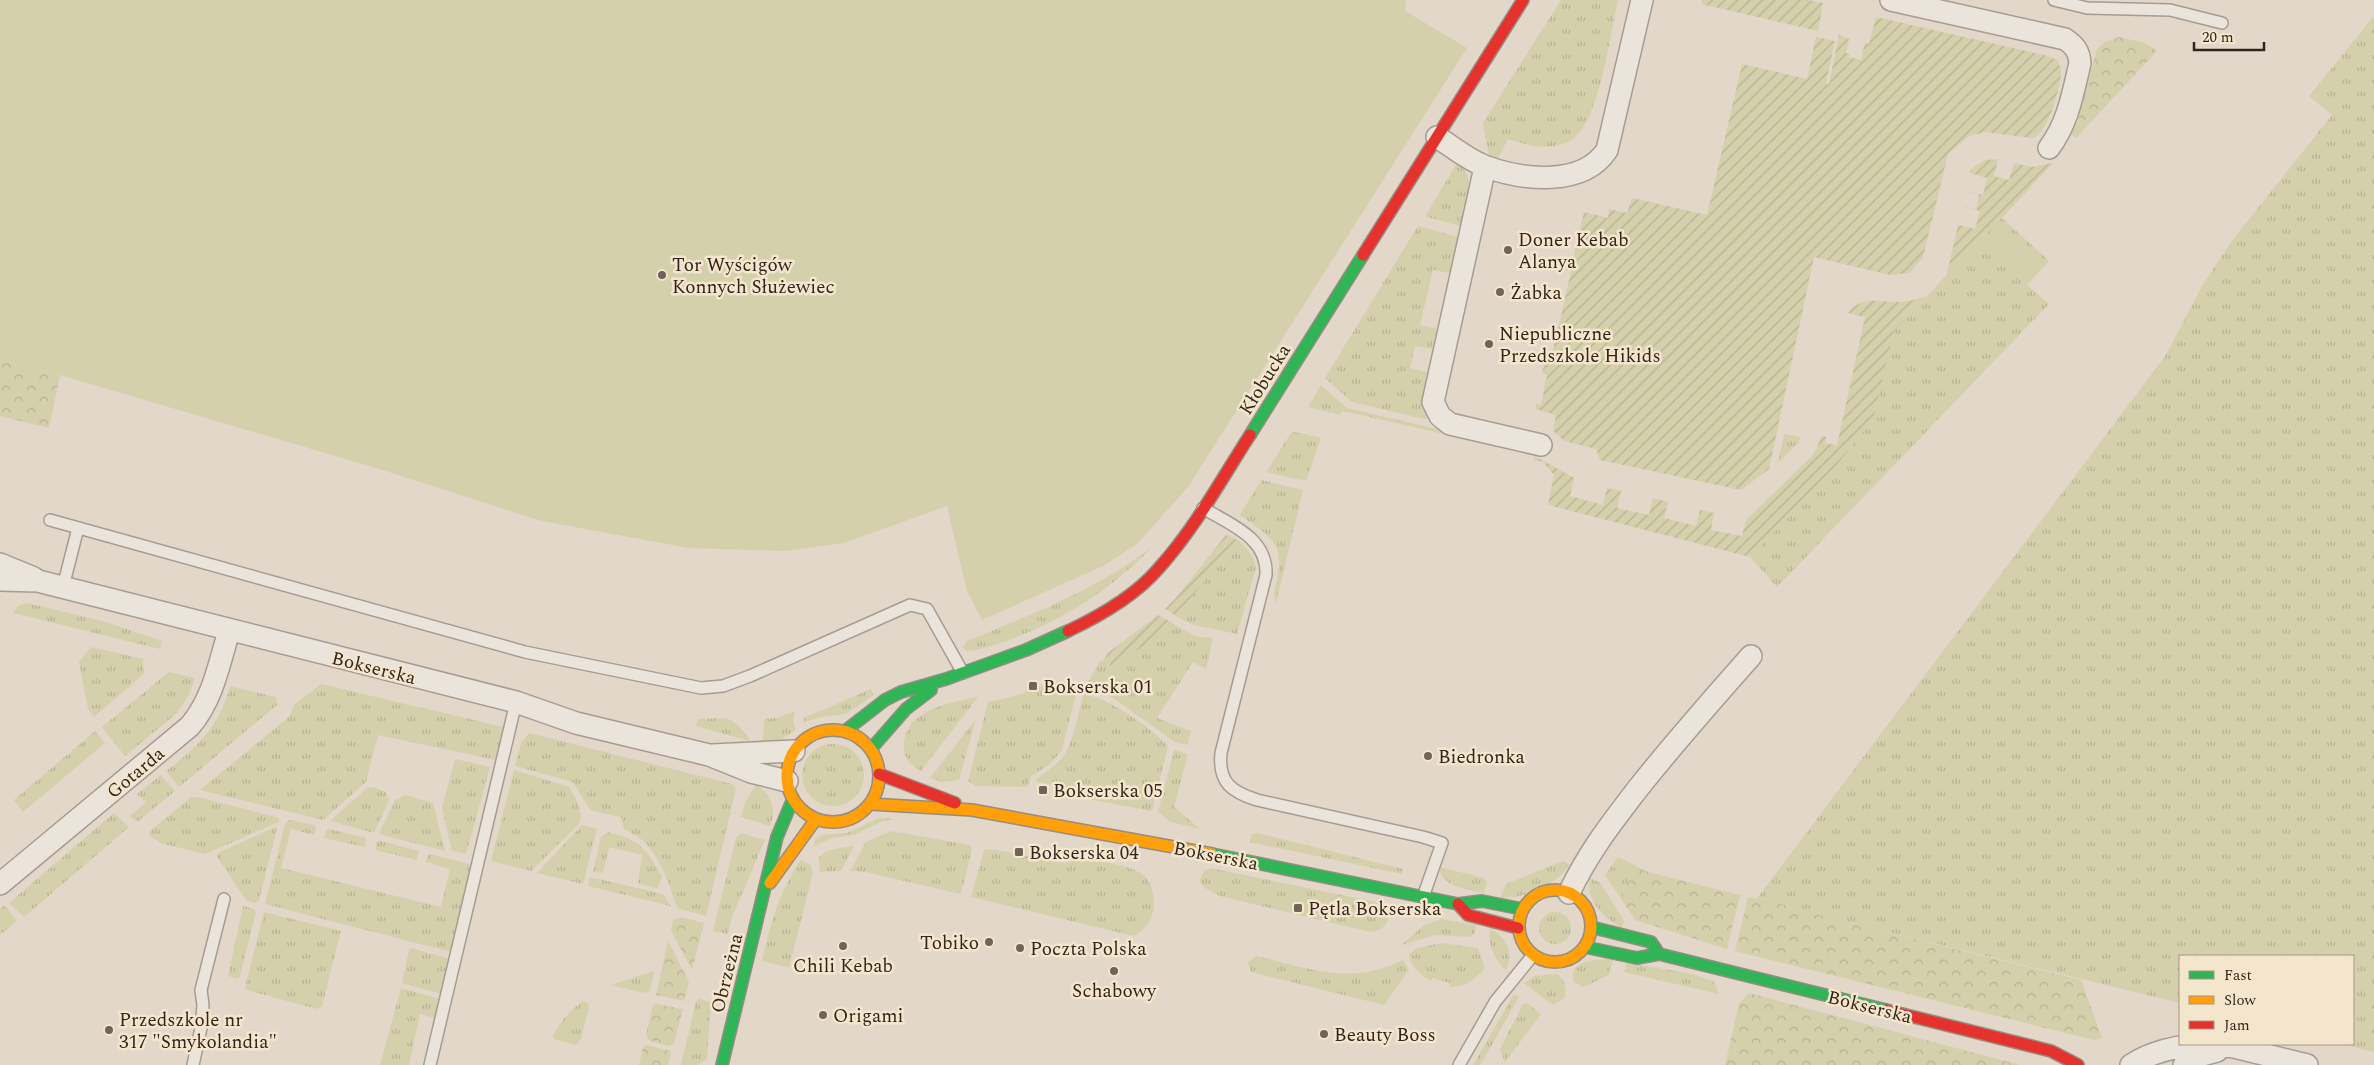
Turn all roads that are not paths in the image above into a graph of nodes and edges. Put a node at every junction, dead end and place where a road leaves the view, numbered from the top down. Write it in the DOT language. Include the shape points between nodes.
graph roads {
  1 [pos="1523,0"];
  2 [pos="1642,0"];
  3 [pos="1891,0"];
  4 [pos="2054,0"];
  5 [pos="2222,23"];
  6 [pos="1437,137"];
  7 [pos="2049,148"];
  8 [pos="1486,167"];
  9 [pos="1541,445"];
  10 [pos="1203,508"];
  11 [pos="50,520"];
  12 [pos="78,528"];
  13 [pos="0,564"];
  14 [pos="0,580"];
  15 [pos="38,581"];
  16 [pos="63,587"];
  17 [pos="229,631"];
  18 [pos="1752,656"];
  19 [pos="963,673"];
  20 [pos="946,680"];
  21 [pos="516,702"];
  22 [pos="845,731"];
  23 [pos="871,749"];
  24 [pos="794,751"];
  25 [pos="709,755"];
  26 [pos="879,774"];
  27 [pos="790,790"];
  28 [pos="870,804"];
  29 [pos="972,810"];
  30 [pos="816,820"];
  31 [pos="0,884"];
  32 [pos="765,889"];
  33 [pos="1569,893"];
  34 [pos="1423,897"];
  35 [pos="224,899"];
  36 [pos="1458,904"];
  37 [pos="1522,909"];
  38 [pos="1591,927"];
  39 [pos="1518,928"];
  40 [pos="1585,946"];
  41 [pos="1659,954"];
  42 [pos="1532,955"];
  43 [pos="2184,1045"];
  44 [pos="2218,1045"];
  45 [pos="2234,1047"];
  46 [pos="193,1065"];
  47 [pos="430,1065"];
  48 [pos="722,1065"];
  49 [pos="1459,1065"];
  50 [pos="2078,1065"];
  51 [pos="2131,1065"];
  52 [pos="2184,1065"];
  53 [pos="2307,1065"];
  1 -- 6 [label="street, Kłobucka"];
  2 -- 8 [label="street" via="1611,137 1600,162 1581,172 1561,177 1512,173"];
  3 -- 7 [label="street" via="2065,40 2074,45 2080,63 2065,121"];
  4 -- 5 [label="lane" via="2087,8 2170,10"];
  6 -- 8 [label="street"];
  6 -- 10 [label="street, Kłobucka"];
  8 -- 9 [label="street" via="1433,402 1440,416 1450,424"];
  10 -- 19 [label="street, Kłobucka" via="1191,528 1141,586 1107,609 1049,640"];
  10 -- 34 [label="lane" via="1254,539 1267,562 1221,753 1219,768 1228,786 1257,800 1442,843"];
  11 -- 12 [label="lane"];
  12 -- 16 [label="lane"];
  12 -- 19 [label="lane" via="525,652 701,688 723,686 750,676 910,604 927,609"];
  13 -- 15 [label="street, Bokserska"];
  14 -- 15 [label="street, Bokserska"];
  15 -- 16 [label="street, Bokserska"];
  16 -- 17 [label="street, Bokserska"];
  17 -- 21 [label="street, Bokserska"];
  17 -- 31 [label="street, Gotarda" via="212,689 190,726"];
  18 -- 33 [label="street" via="1668,749 1617,815 1589,853"];
  19 -- 20 [label="street, Kłobucka"];
  20 -- 22 [label="street, Kłobucka" via="901,692 885,700"];
  20 -- 23 [label="street, Kłobucka" via="906,709"];
  21 -- 25 [label="street, Bokserska" via="576,723"];
  21 -- 47 [label="lane"];
  22 -- 23 [label="street" via="856,735"];
  22 -- 24 [label="street" via="821,731 804,739"];
  23 -- 26 [label="street"];
  24 -- 25 [label="street, Bokserska"];
  24 -- 27 [label="street" via="788,762"];
  25 -- 27 [label="street, Bokserska"];
  26 -- 28 [label="street"];
  26 -- 29 [label="street, Bokserska"];
  27 -- 30 [label="street" via="806,815"];
  27 -- 32 [label="street, Obrzeżna"];
  28 -- 29 [label="street, Bokserska"];
  28 -- 30 [label="street" via="841,822"];
  29 -- 34 [label="street, Bokserska"];
  30 -- 32 [label="street, Obrzeżna"];
  32 -- 48 [label="street, Obrzeżna"];
  33 -- 37 [label="street" via="1546,890 1532,897"];
  33 -- 38 [label="street" via="1585,905"];
  34 -- 36 [label="street, Bokserska"];
  35 -- 46 [label="lane" via="202,990 201,1028"];
  36 -- 37 [label="street, Bokserska" via="1477,900"];
  36 -- 39 [label="street, Bokserska" via="1468,915"];
  37 -- 39 [label="street"];
  38 -- 40 [label="street"];
  38 -- 41 [label="street, Bokserska" via="1651,942"];
  39 -- 42 [label="street" via="1520,938"];
  40 -- 41 [label="street, Bokserska" via="1637,958"];
  40 -- 42 [label="street" via="1564,962 1553,963"];
  41 -- 50 [label="street, Bokserska" via="2019,1042 2050,1051"];
  42 -- 49 [label="lane" via="1495,1002"];
  43 -- 51 [label="street" via="2160,1051"];
  44 -- 45 [label="street"];
  45 -- 52 [label="street" via="2195,1057"];
  45 -- 53 [label="street"];
}
